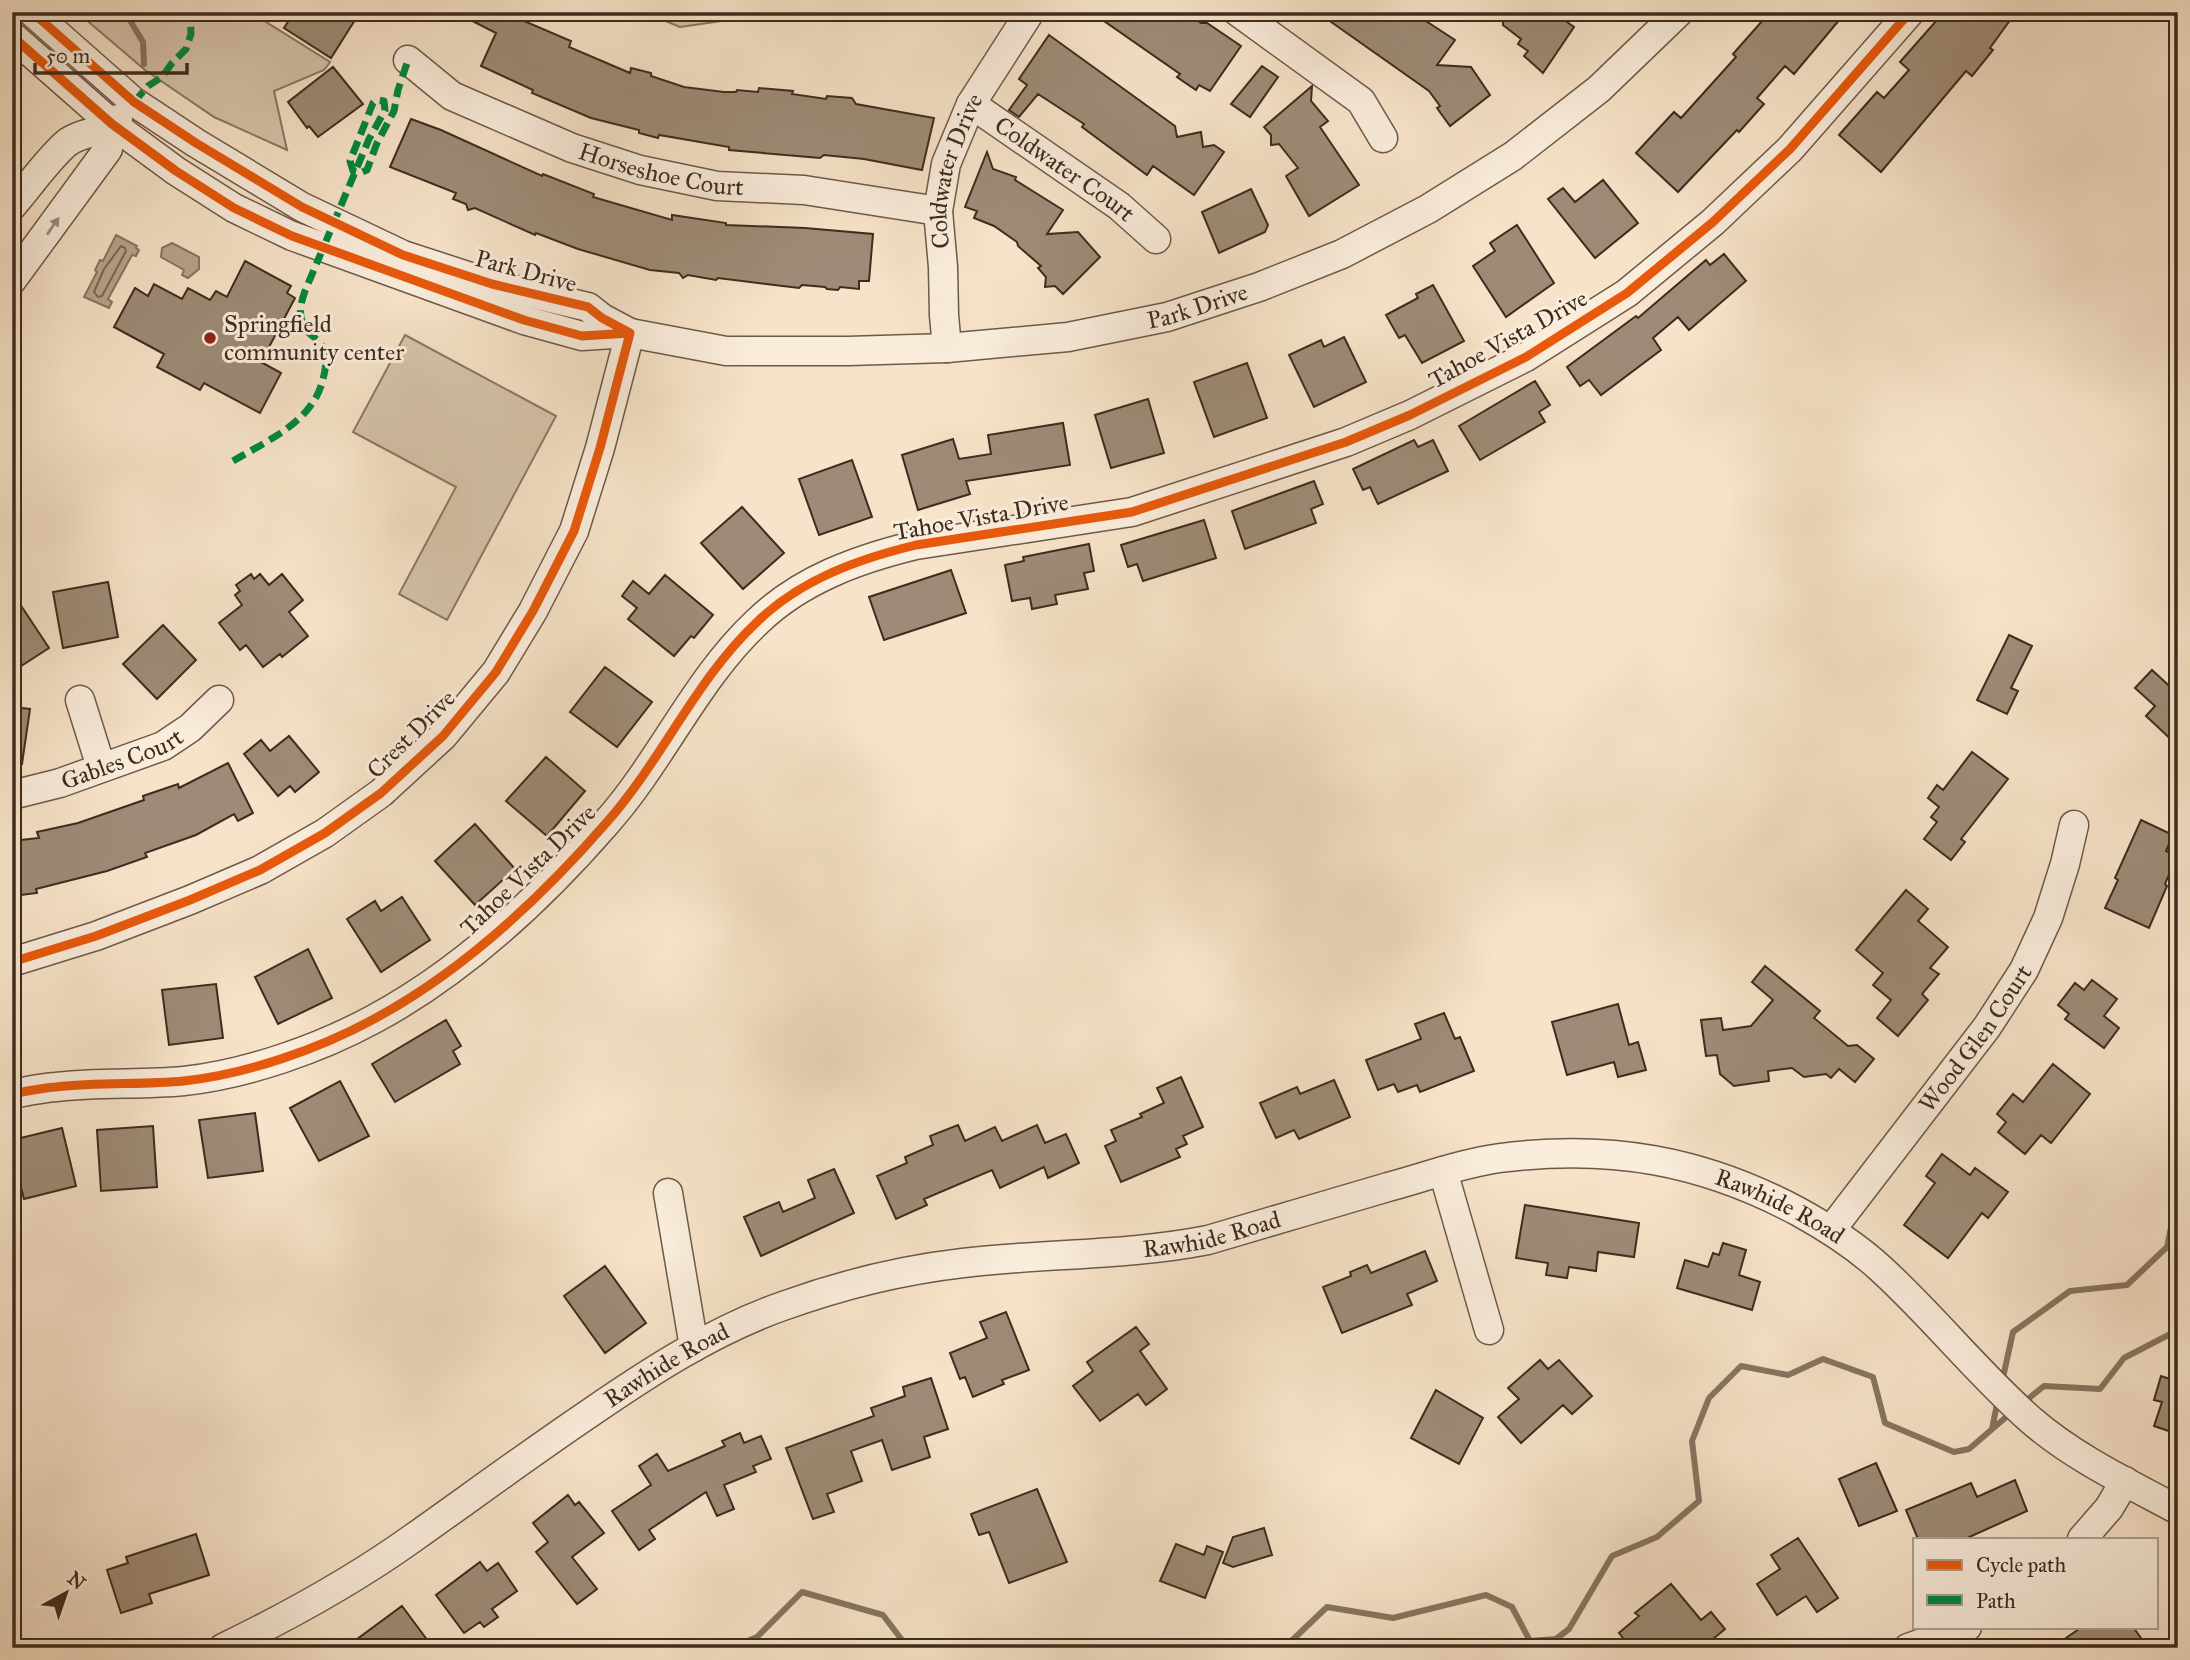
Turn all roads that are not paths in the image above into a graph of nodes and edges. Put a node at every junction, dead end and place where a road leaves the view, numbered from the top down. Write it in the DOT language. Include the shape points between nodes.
graph roads {
  1 [pos="32,12"];
  2 [pos="1030,12"];
  3 [pos="1238,12"];
  4 [pos="1679,12"];
  5 [pos="1910,12"];
  6 [pos="12,36"];
  7 [pos="408,60"];
  8 [pos="134,102"];
  9 [pos="971,104"];
  10 [pos="108,127"];
  11 [pos="1383,138"];
  12 [pos="12,206"];
  13 [pos="938,211"];
  14 [pos="1156,239"];
  15 [pos="12,280"];
  16 [pos="630,333"];
  17 [pos="947,348"];
  18 [pos="80,700"];
  19 [pos="219,700"];
  20 [pos="101,767"];
  21 [pos="12,795"];
  22 [pos="2074,825"];
  23 [pos="12,962"];
  24 [pos="12,1094"];
  25 [pos="1443,1171"];
  26 [pos="668,1193"];
  27 [pos="1831,1230"];
  28 [pos="1489,1330"];
  29 [pos="694,1347"];
  30 [pos="2125,1481"];
  31 [pos="2178,1510"];
  32 [pos="2083,1538"];
  33 [pos="1964,1628"];
  34 [pos="223,1648"];
  35 [pos="1908,1648"];
  1 -- 8 [label="street, Park Drive"];
  2 -- 9 [label="street, Coldwater Drive"];
  3 -- 11 [label="street" via="1361,101"];
  4 -- 17 [label="street, Park Drive" via="1599,89 1513,156 1428,209 1342,254 1167,317 1068,337"];
  5 -- 24 [label="street, Tahoe Vista Drive" via="1790,149 1713,222 1627,293 1526,357 1346,442 1132,512 916,545 853,563 802,588 757,622 719,666 647,773 559,873 494,935 434,982 374,1019 300,1052 186,1081 56,1087"];
  6 -- 10 [label="street, Park Drive"];
  7 -- 13 [label="street, Horseshoe Court" via="452,96 572,148 640,170 717,186 804,190"];
  8 -- 10 [label="street"];
  8 -- 16 [label="street, Park Drive" via="302,207 403,255 492,284 588,307"];
  9 -- 13 [label="street, Coldwater Drive" via="946,164"];
  9 -- 14 [label="street, Coldwater Court" via="1119,206"];
  10 -- 12 [label="street" via="67,143"];
  15 -- 10 [label="street, one-way" via="108,149"];
  10 -- 16 [label="street, Park Drive" via="234,208 292,236 524,320 582,336"];
  13 -- 17 [label="street, Coldwater Drive"];
  16 -- 17 [label="street, Park Drive" via="726,351"];
  16 -- 23 [label="street, Crest Drive" via="574,531 496,672 443,736 381,793 325,833 260,870 96,936"];
  18 -- 20 [label="street"];
  19 -- 20 [label="street, Gables Court" via="163,746"];
  20 -- 21 [label="street, Gables Court"];
  22 -- 27 [label="street, Wood Glen Court" via="2048,918 2024,970 1987,1027"];
  25 -- 27 [label="street, Rawhide Road" via="1498,1158 1555,1153 1658,1160 1737,1182"];
  25 -- 28 [label="street"];
  25 -- 29 [label="street, Rawhide Road" via="1170,1248 964,1262 872,1279 781,1307"];
  26 -- 29 [label="street"];
  27 -- 30 [label="street, Rawhide Road" via="1880,1268 2032,1421"];
  29 -- 34 [label="street, Rawhide Road" via="622,1391 360,1573"];
  30 -- 31 [label="street, Rawhide Road"];
  30 -- 32 [label="street"];
  33 -- 35 [label="street"];
}
